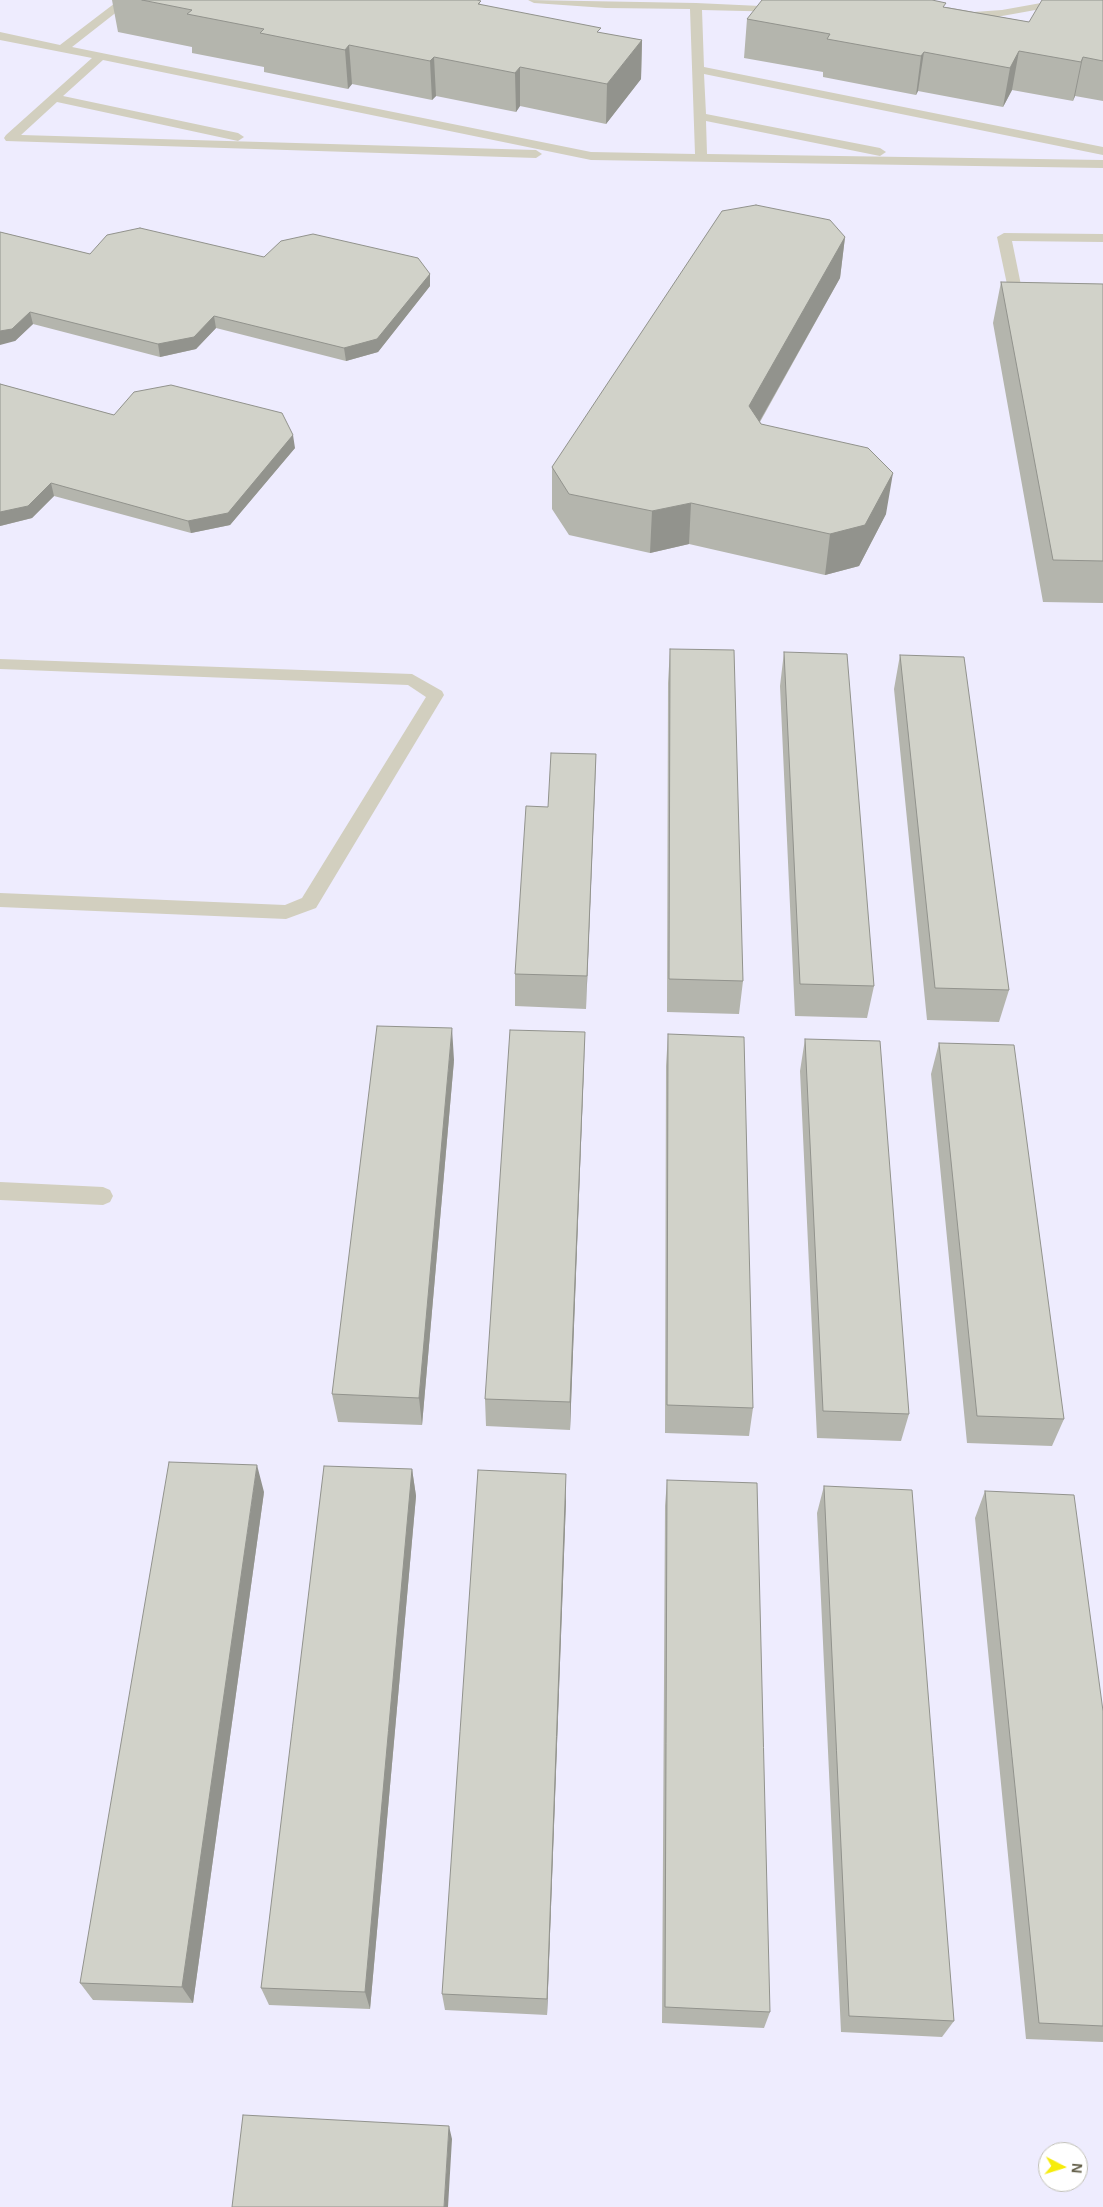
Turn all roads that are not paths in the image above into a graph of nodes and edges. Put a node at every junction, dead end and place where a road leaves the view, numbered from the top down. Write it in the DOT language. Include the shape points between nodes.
graph roads {
  1 [pos="126,0"];
  2 [pos="534,0"];
  3 [pos="696,6"];
  4 [pos="1103,7"];
  5 [pos="796,10"];
  6 [pos="945,16"];
  7 [pos="0,36"];
  8 [pos="63,48"];
  9 [pos="101,56"];
  10 [pos="698,69"];
  11 [pos="54,98"];
  12 [pos="699,116"];
  13 [pos="292,148"];
  14 [pos="1103,151"];
  15 [pos="591,156"];
  16 [pos="701,158"];
  17 [pos="931,163"];
  18 [pos="1103,164"];
  19 [pos="1103,238"];
  20 [pos="1054,289"];
  21 [pos="0,664"];
  22 [pos="0,900"];
  23 [pos="0,1191"];
  24 [pos="103,1196"];
  1 -- 8 [label="lane"];
  2 -- 3 [label="lane"];
  3 -- 5 [label="lane"];
  3 -- 10 [label="lane"];
  4 -- 6 [label="lane" via="1041,6 1002,13"];
  7 -- 8 [label="lane"];
  8 -- 9 [label="lane"];
  9 -- 11 [label="lane"];
  9 -- 15 [label="lane"];
  10 -- 12 [label="lane"];
  10 -- 14 [label="lane"];
  11 -- 13 [label="lane"];
  11 -- 13 [label="lane" via="10,138"];
  12 -- 16 [label="lane"];
  12 -- 17 [label="lane"];
  13 -- 15 [label="lane"];
  15 -- 16 [label="lane"];
  16 -- 17 [label="lane"];
  17 -- 18 [label="lane"];
  19 -- 20 [label="lane" via="1004,236 1015,289"];
  21 -- 22 [label="lane" via="412,680 436,695 310,904 286,912"];
  23 -- 24 [label="lane"];
}
